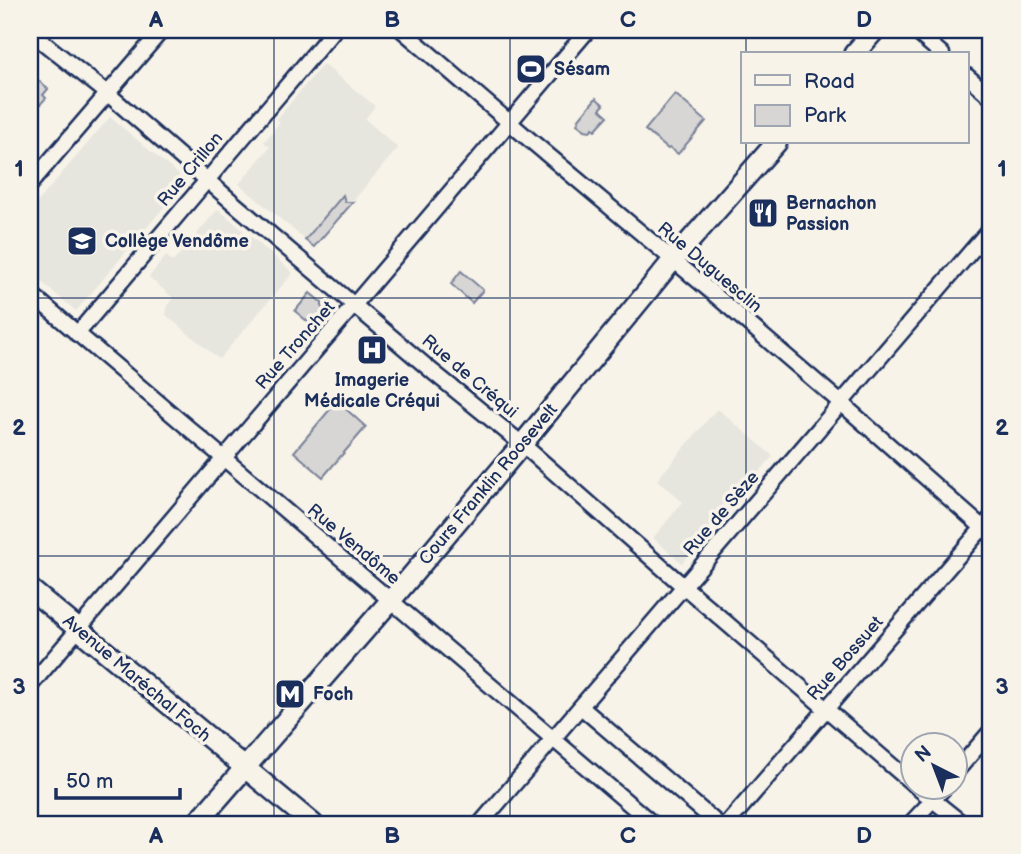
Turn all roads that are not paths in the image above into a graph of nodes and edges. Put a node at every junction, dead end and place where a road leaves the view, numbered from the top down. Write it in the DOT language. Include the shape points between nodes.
graph roads {
  1 [pos="162,30"];
  2 [pos="334,30"];
  3 [pos="402,30"];
  4 [pos="588,30"];
  5 [pos="875,30"];
  6 [pos="914,30"];
  7 [pos="30,32"];
  8 [pos="856,52"];
  9 [pos="940,52"];
  10 [pos="968,77"];
  11 [pos="107,93"];
  12 [pos="991,97"];
  13 [pos="509,122"];
  14 [pos="775,144"];
  15 [pos="207,180"];
  16 [pos="30,184"];
  17 [pos="991,228"];
  18 [pos="673,260"];
  19 [pos="30,293"];
  20 [pos="355,305"];
  21 [pos="76,334"];
  22 [pos="841,403"];
  23 [pos="522,444"];
  24 [pos="223,458"];
  25 [pos="988,527"];
  26 [pos="684,586"];
  27 [pos="30,589"];
  28 [pos="390,600"];
  29 [pos="77,629"];
  30 [pos="30,685"];
  31 [pos="581,708"];
  32 [pos="826,710"];
  33 [pos="991,730"];
  34 [pos="554,740"];
  35 [pos="968,757"];
  36 [pos="244,768"];
  37 [pos="898,771"];
  38 [pos="929,802"];
  39 [pos="936,802"];
  40 [pos="196,824"];
  41 [pos="313,824"];
  42 [pos="480,824"];
  43 [pos="653,824"];
  44 [pos="718,824"];
  45 [pos="727,824"];
  46 [pos="910,824"];
  47 [pos="963,824"];
  1 -- 11 [label="street"];
  2 -- 15 [label="street, Rue Crillon"];
  3 -- 13 [label="street, Rue Duguesclin"];
  4 -- 13 [label="street, Rue Tronchet"];
  5 -- 8 [label="main road"];
  6 -- 9 [label="street"];
  7 -- 11 [label="street, Rue de Créqui"];
  10 -- 12 [label="street"];
  11 -- 15 [label="street, Rue de Créqui"];
  11 -- 16 [label="street"];
  13 -- 18 [label="street, Rue Duguesclin"];
  13 -- 20 [label="street, Rue Tronchet"];
  14 -- 18 [label="main road, Cours Franklin Roosevelt"];
  15 -- 20 [label="street, Rue de Créqui"];
  15 -- 21 [label="street, Rue Crillon"];
  17 -- 22 [label="street, Rue de Sèze"];
  18 -- 22 [label="street, Rue Duguesclin"];
  18 -- 23 [label="main road, Cours Franklin Roosevelt"];
  19 -- 21 [label="street, Rue Vendôme"];
  20 -- 23 [label="street, Rue de Créqui"];
  20 -- 24 [label="street, Rue Tronchet"];
  21 -- 24 [label="street, Rue Vendôme"];
  22 -- 25 [label="street, Rue Duguesclin"];
  22 -- 26 [label="street, Rue de Sèze"];
  23 -- 26 [label="street, Rue de Créqui"];
  23 -- 28 [label="main road, Cours Franklin Roosevelt"];
  24 -- 28 [label="street, Rue Vendôme"];
  24 -- 29 [label="street, Rue Tronchet"];
  25 -- 32 [label="street, Rue Bossuet"];
  26 -- 31 [label="street, Rue de Sèze"];
  26 -- 32 [label="street, Rue de Créqui"];
  27 -- 29 [label="main road, Avenue Maréchal Foch"];
  28 -- 34 [label="street, Rue Vendôme"];
  28 -- 36 [label="main road, Cours Franklin Roosevelt"];
  29 -- 30 [label="street, Rue Tronchet"];
  29 -- 36 [label="main road, Avenue Maréchal Foch"];
  31 -- 34 [label="street, Rue de Sèze"];
  31 -- 44 [label="street"];
  32 -- 37 [label="street, Rue de Créqui"];
  32 -- 45 [label="street, Rue Bossuet"];
  33 -- 35 [label="street"];
  34 -- 42 [label="street, Rue de Sèze"];
  34 -- 43 [label="street, Rue Vendôme"];
  36 -- 40 [label="main road, Cours Franklin Roosevelt"];
  36 -- 41 [label="main road, Avenue Maréchal Foch"];
  38 -- 46 [label="street"];
  39 -- 47 [label="street"];
}
